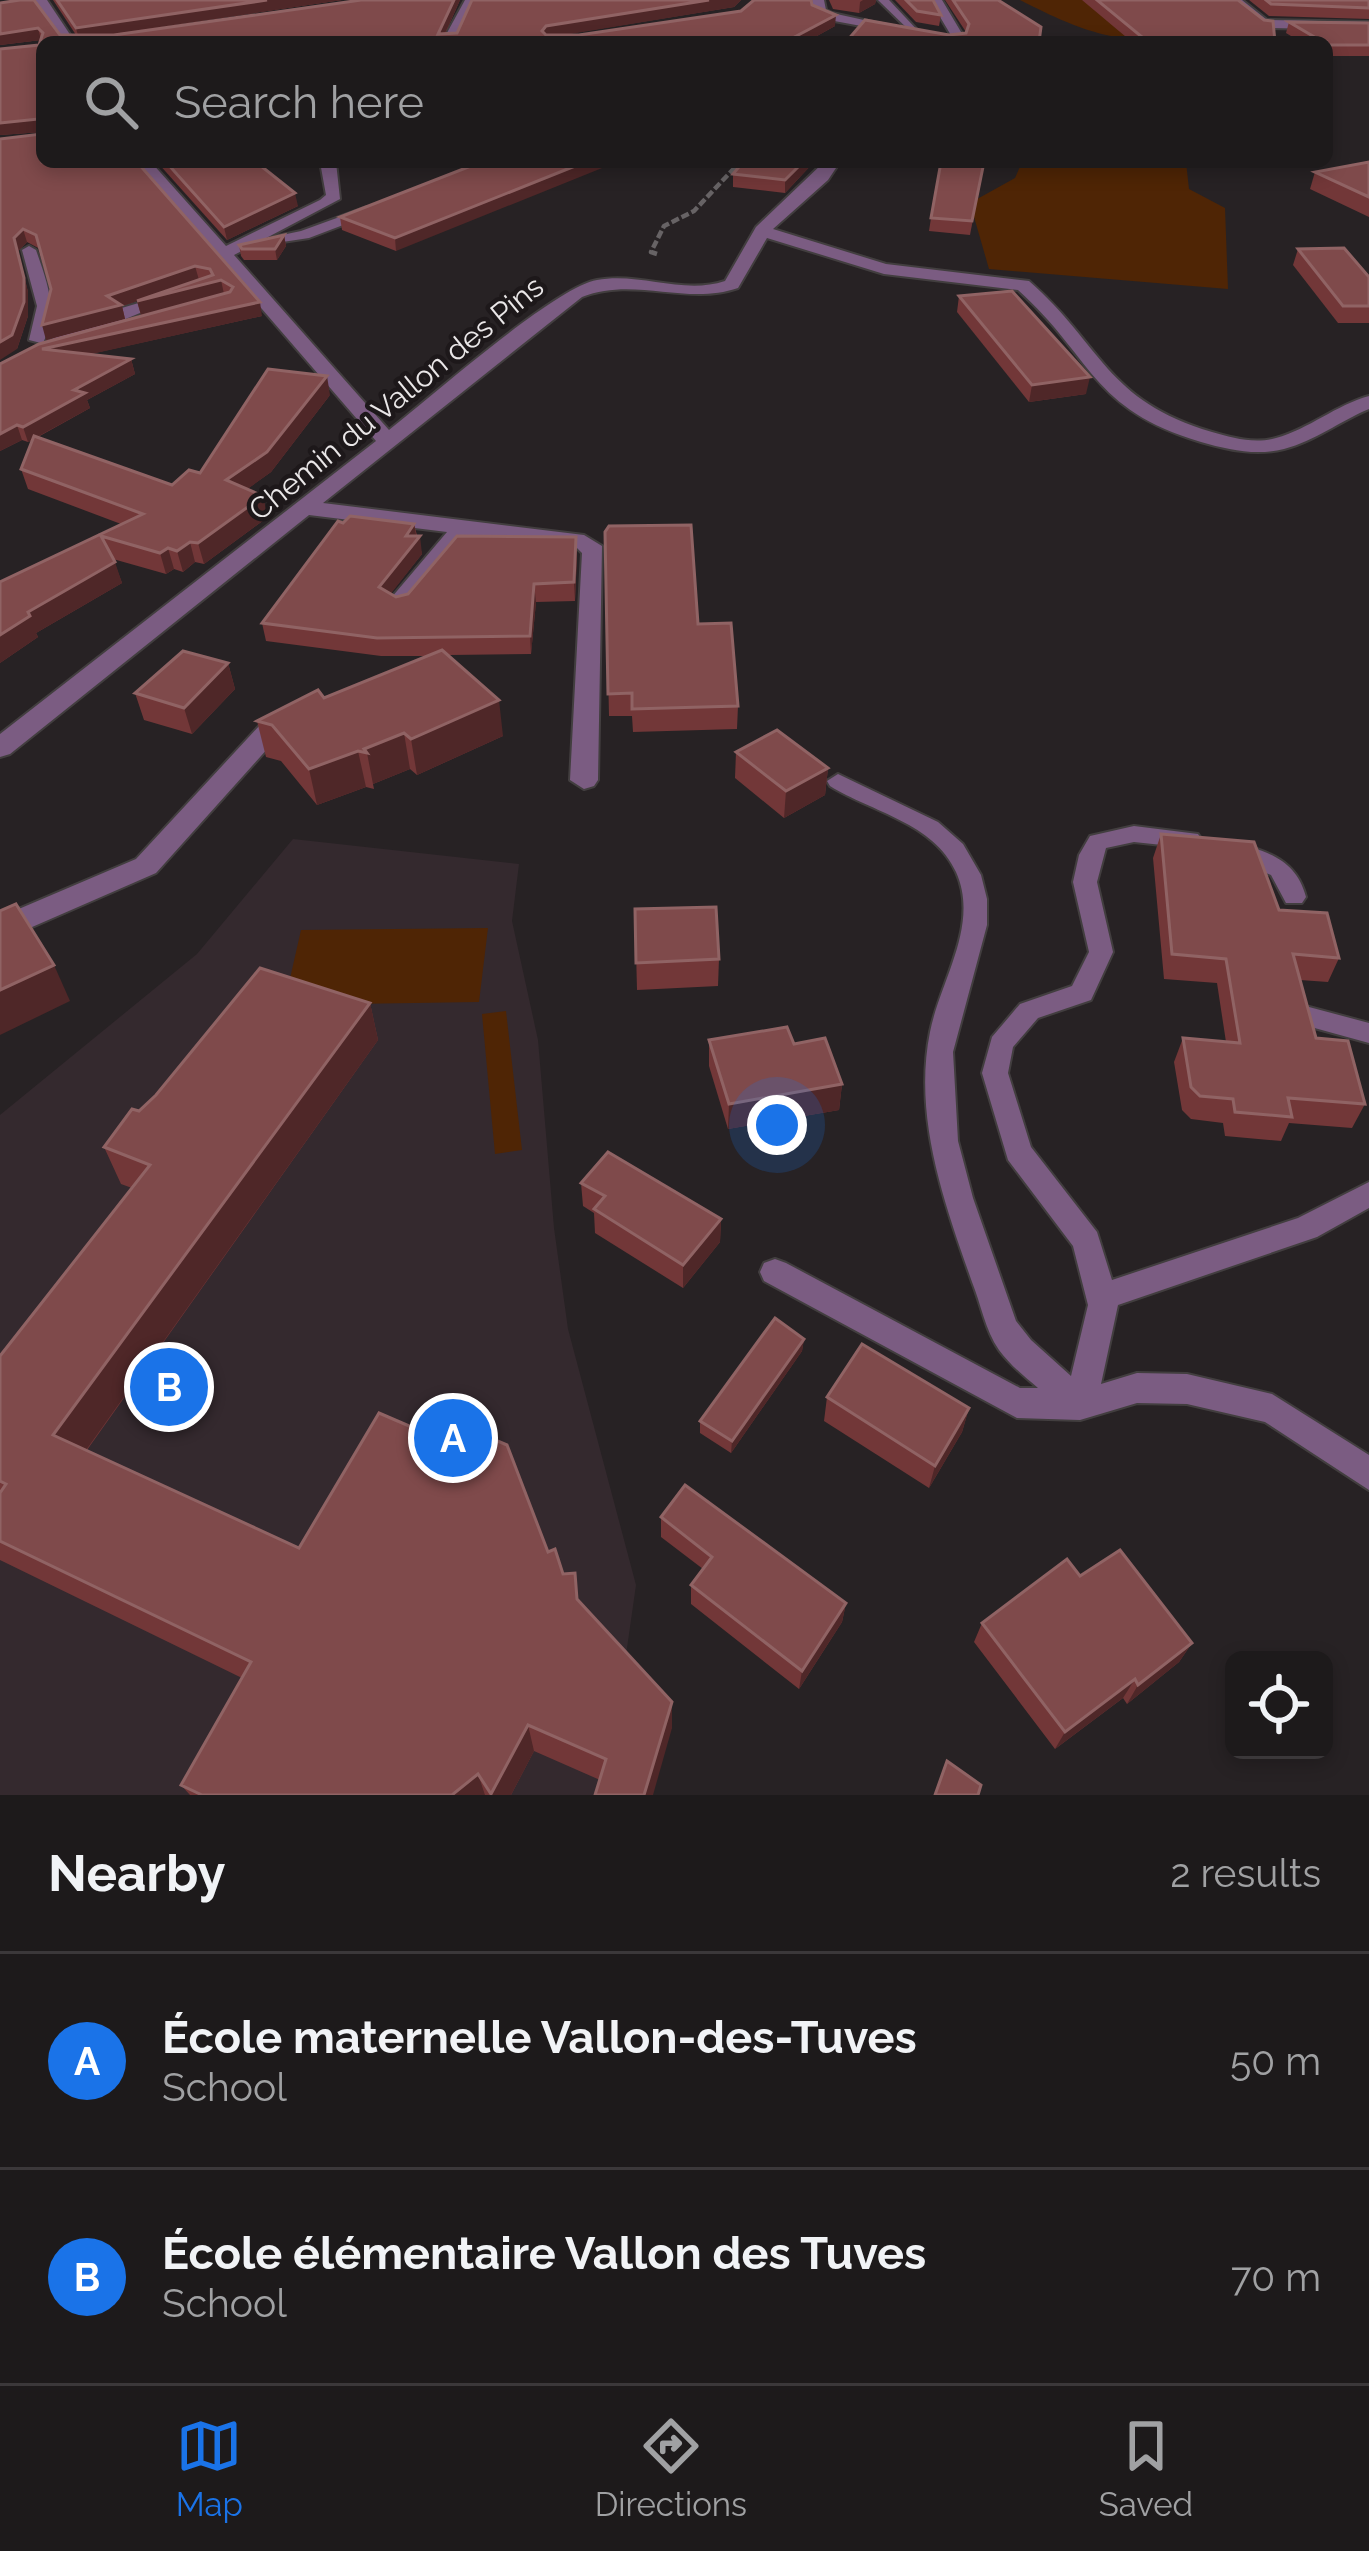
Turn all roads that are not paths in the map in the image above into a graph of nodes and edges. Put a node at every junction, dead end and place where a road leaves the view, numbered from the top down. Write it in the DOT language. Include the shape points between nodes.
graph roads {
  1 [pos="43,0"];
  2 [pos="471,0"];
  3 [pos="818,0"];
  4 [pos="883,0"];
  5 [pos="936,0"];
  6 [pos="1235,0"];
  7 [pos="21,3"];
  8 [pos="1369,26"];
  9 [pos="917,32"];
  10 [pos="65,36"];
  11 [pos="451,36"];
  12 [pos="937,36"];
  13 [pos="955,36"];
  14 [pos="148,168"];
  15 [pos="329,168"];
  16 [pos="829,168"];
  17 [pos="390,202"];
  18 [pos="762,231"];
  19 [pos="242,244"];
  20 [pos="28,250"];
  21 [pos="223,254"];
  22 [pos="183,294"];
  23 [pos="181,313"];
  24 [pos="32,354"];
  25 [pos="1369,402"];
  26 [pos="388,443"];
  27 [pos="306,508"];
  28 [pos="463,527"];
  29 [pos="398,604"];
  30 [pos="327,707"];
  31 [pos="0,748"];
  32 [pos="584,780"];
  33 [pos="838,781"];
  34 [pos="1294,897"];
  35 [pos="0,930"];
  36 [pos="1309,1017"];
  37 [pos="1369,1033"];
  38 [pos="1369,1194"];
  39 [pos="775,1272"];
  40 [pos="1101,1297"];
  41 [pos="1080,1405"];
  42 [pos="1369,1474"];
  1 -- 7 [label="street"];
  1 -- 10 [label="street"];
  2 -- 11 [label="street"];
  3 -- 9 [label="street" via="829,16"];
  4 -- 9 [label="lane"];
  5 -- 13 [label="street"];
  6 -- 8 [label="street" via="1264,24"];
  9 -- 12 [label="street"];
  14 -- 21 [label="street"];
  15 -- 19 [label="street" via="334,196"];
  16 -- 18 [label="street, Chemin du Vallon des Pins"];
  17 -- 19 [label="lane" via="304,235"];
  18 -- 25 [label="street" via="884,269 1023,285 1128,402 1210,439 1265,447"];
  18 -- 26 [label="street, Chemin du Vallon des Pins" via="722,290 613,281 576,292"];
  19 -- 21 [label="street"];
  20 -- 24 [label="lane" via="45,297 45,325"];
  21 -- 26 [label="street"];
  22 -- 24 [label="lane"];
  23 -- 24 [label="lane"];
  26 -- 27 [label="street, Chemin du Vallon des Pins"];
  27 -- 28 [label="street"];
  27 -- 31 [label="street, Chemin du Vallon des Pins"];
  28 -- 29 [label="street"];
  28 -- 32 [label="street" via="584,542 594,551"];
  30 -- 35 [label="street" via="269,731 146,866"];
  33 -- 41 [label="lane" via="918,819 956,851 975,890 975,940 940,1046 937,1118 958,1204 1009,1339"];
  34 -- 40 [label="lane" via="1273,862 1202,841 1134,834 1098,842 1084,861 1084,896 1101,952 1082,993 1030,1011 1001,1044 995,1073 1018,1152 1087,1241"];
  36 -- 37 [label="lane"];
  38 -- 40 [label="lane" via="1307,1228"];
  39 -- 41 [label="lane" via="1017,1402"];
  40 -- 41 [label="lane"];
  41 -- 42 [label="lane" via="1137,1388 1187,1389 1272,1409"];
}
